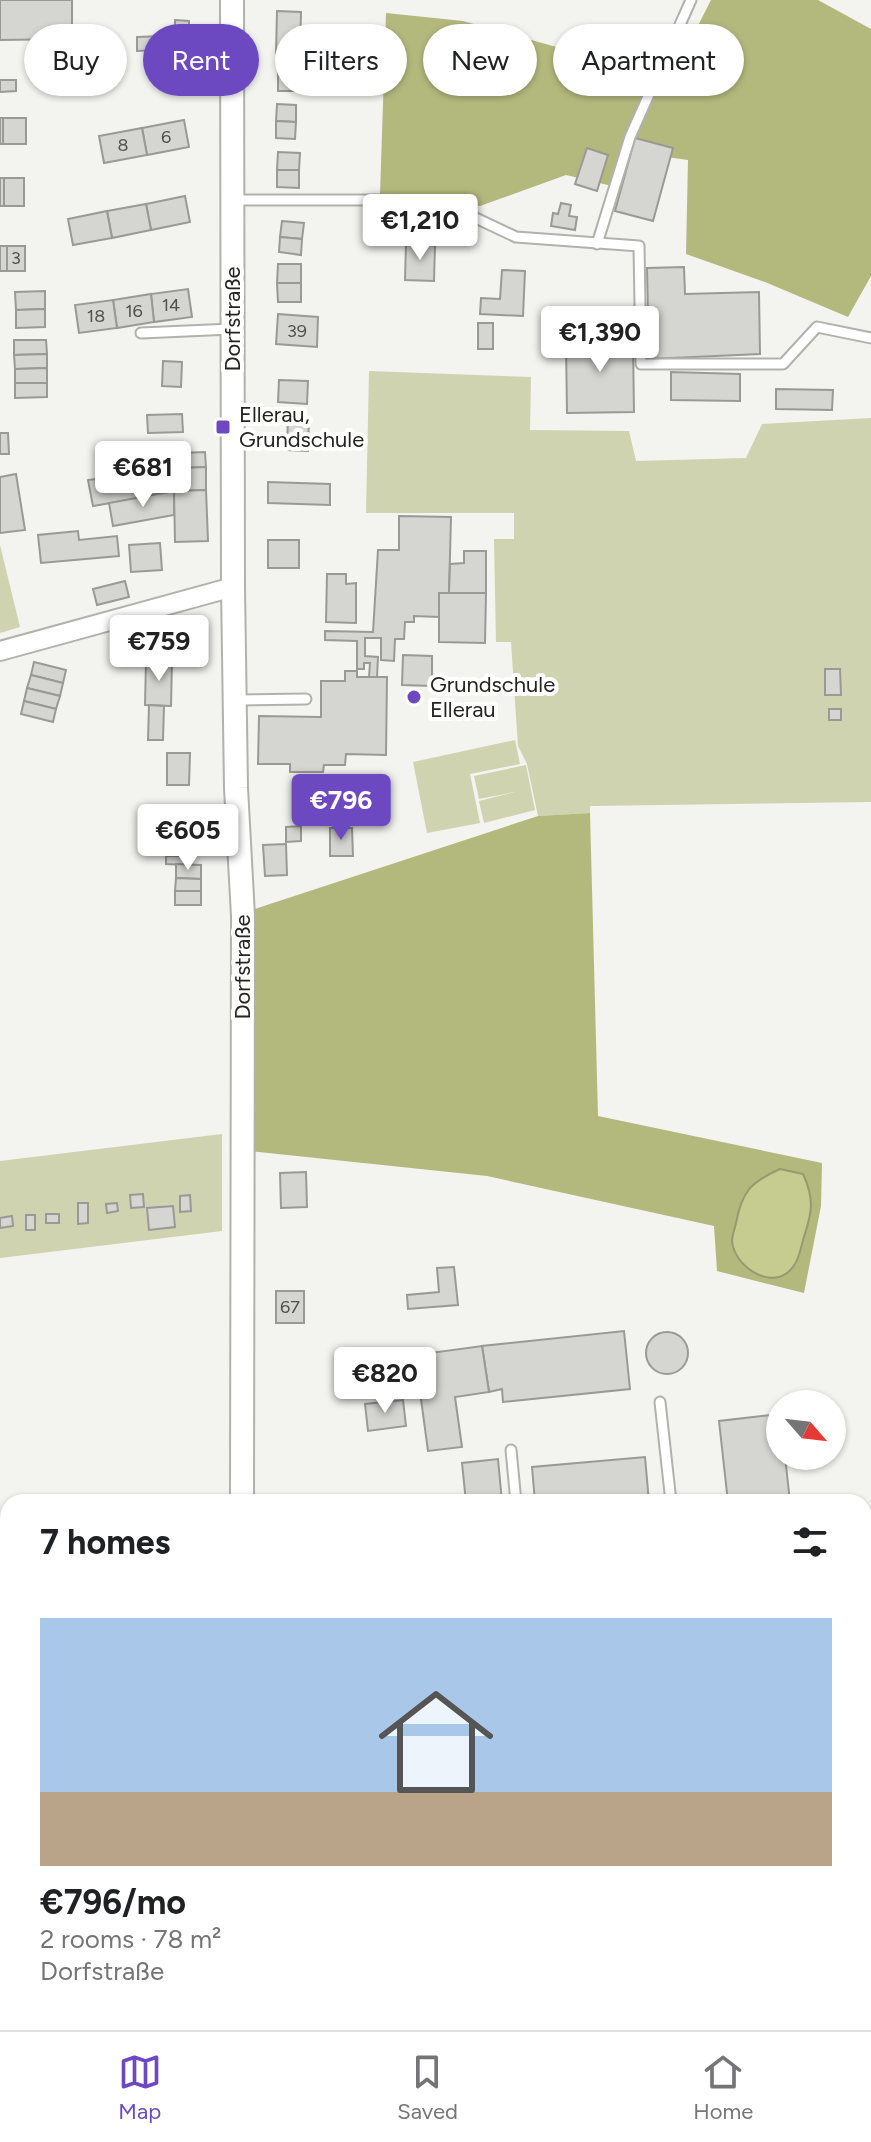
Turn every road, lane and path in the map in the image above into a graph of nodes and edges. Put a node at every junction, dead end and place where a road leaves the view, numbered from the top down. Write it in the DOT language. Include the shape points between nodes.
graph roads {
  1 [pos="232,0"];
  2 [pos="691,0"];
  3 [pos="232,200"];
  4 [pos="597,244"];
  5 [pos="232,329"];
  6 [pos="141,333"];
  7 [pos="871,338"];
  8 [pos="233,587"];
  9 [pos="0,651"];
  10 [pos="306,699"];
  11 [pos="235,700"];
  12 [pos="660,1402"];
  13 [pos="511,1450"];
  14 [pos="242,1494"];
  15 [pos="515,1494"];
  16 [pos="670,1494"];
  1 -- 3 [label="street, Dorfstraße"];
  2 -- 4 [label="lane" via="630,137"];
  3 -- 4 [label="lane" via="390,200 463,212 516,237"];
  3 -- 5 [label="street, Dorfstraße"];
  4 -- 7 [label="lane" via="639,246 641,364 783,364 817,327"];
  5 -- 6 [label="lane"];
  5 -- 8 [label="street, Dorfstraße"];
  8 -- 9 [label="street"];
  8 -- 11 [label="street, Dorfstraße"];
  10 -- 11 [label="lane"];
  11 -- 14 [label="street, Dorfstraße" via="243,916"];
  12 -- 16 [label="lane"];
  13 -- 15 [label="lane"];
}
